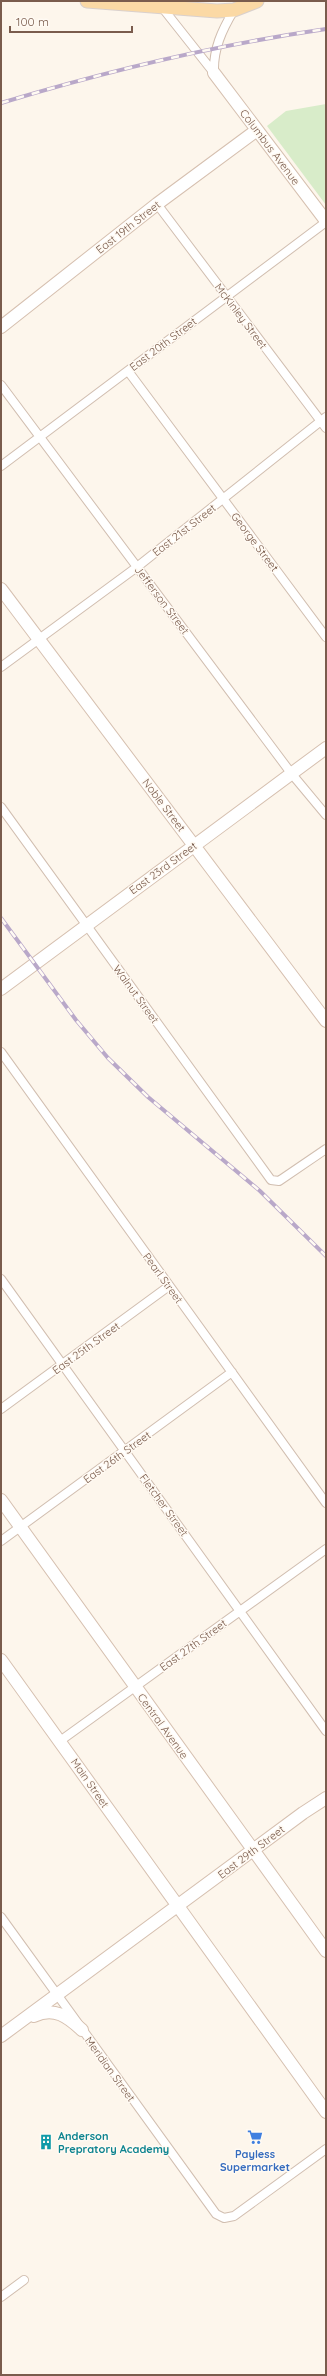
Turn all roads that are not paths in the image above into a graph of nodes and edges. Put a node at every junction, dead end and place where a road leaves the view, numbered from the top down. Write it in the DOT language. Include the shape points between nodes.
graph roads {
  1 [pos="87,1"];
  2 [pos="257,1"];
  3 [pos="159,3"];
  4 [pos="234,10"];
  5 [pos="214,72"];
  6 [pos="257,130"];
  7 [pos="157,204"];
  8 [pos="326,221"];
  9 [pos="227,296"];
  10 [pos="1,327"];
  11 [pos="128,371"];
  12 [pos="1,385"];
  13 [pos="324,422"];
  14 [pos="40,437"];
  15 [pos="1,466"];
  16 [pos="223,499"];
  17 [pos="137,567"];
  18 [pos="1,590"];
  19 [pos="326,637"];
  20 [pos="39,639"];
  21 [pos="1,667"];
  22 [pos="326,748"];
  23 [pos="291,773"];
  24 [pos="1,807"];
  25 [pos="326,815"];
  26 [pos="194,846"];
  27 [pos="86,926"];
  28 [pos="1,989"];
  29 [pos="326,1021"];
  30 [pos="1,1052"];
  31 [pos="326,1149"];
  32 [pos="1,1279"];
  33 [pos="169,1286"];
  34 [pos="63,1365"];
  35 [pos="232,1372"];
  36 [pos="1,1409"];
  37 [pos="125,1451"];
  38 [pos="1,1500"];
  39 [pos="326,1503"];
  40 [pos="20,1527"];
  41 [pos="1,1541"];
  42 [pos="326,1549"];
  43 [pos="240,1611"];
  44 [pos="1,1660"];
  45 [pos="136,1687"];
  46 [pos="326,1731"];
  47 [pos="60,1742"];
  48 [pos="326,1798"];
  49 [pos="254,1850"];
  50 [pos="177,1907"];
  51 [pos="1,1917"];
  52 [pos="326,1951"];
  53 [pos="56,1995"];
  54 [pos="12,2028"];
  55 [pos="82,2030"];
  56 [pos="1,2036"];
  57 [pos="326,2112"];
  58 [pos="326,2148"];
  59 [pos="24,2280"];
  60 [pos="1,2296"];
  1 -- 3 [label="main road"];
  2 -- 4 [label="main road"];
  3 -- 4 [label="main road" via="218,11"];
  3 -- 5 [label="street, Columbus Avenue"];
  4 -- 5 [label="street" via="222,31 214,61"];
  5 -- 6 [label="street, Columbus Avenue"];
  6 -- 7 [label="street, East 19th Street"];
  6 -- 8 [label="street, Columbus Avenue"];
  7 -- 9 [label="street, McKinley Street"];
  7 -- 10 [label="street, East 19th Street"];
  8 -- 9 [label="street, East 20th Street"];
  9 -- 11 [label="street, East 20th Street"];
  9 -- 13 [label="street, McKinley Street"];
  11 -- 14 [label="street, East 20th Street"];
  11 -- 16 [label="street, George Street"];
  12 -- 14 [label="street, Jefferson Street"];
  13 -- 16 [label="street, East 21st Street"];
  14 -- 15 [label="street, East 20th Street"];
  14 -- 17 [label="street, Jefferson Street"];
  16 -- 17 [label="street, East 21st Street"];
  16 -- 19 [label="street, George Street"];
  17 -- 20 [label="street, East 21st Street"];
  17 -- 23 [label="street, Jefferson Street"];
  18 -- 20 [label="street, Noble Street"];
  20 -- 21 [label="street, East 21st Street"];
  20 -- 26 [label="street, Noble Street"];
  22 -- 23 [label="street, East 23rd Street"];
  23 -- 25 [label="street, Jefferson Street"];
  23 -- 26 [label="street, East 23rd Street"];
  24 -- 27 [label="street, Walnut Street"];
  26 -- 27 [label="street, East 23rd Street"];
  26 -- 29 [label="street, Noble Street"];
  27 -- 28 [label="street, East 23rd Street"];
  27 -- 31 [label="street, Walnut Street" via="271,1180 279,1181"];
  30 -- 33 [label="street, Pearl Street"];
  32 -- 34 [label="street, Fletcher Street"];
  33 -- 34 [label="street, East 25th Street"];
  33 -- 35 [label="street, Pearl Street"];
  34 -- 36 [label="street, East 25th Street"];
  34 -- 37 [label="street, Fletcher Street"];
  35 -- 37 [label="street, East 26th Street"];
  35 -- 39 [label="street, Pearl Street"];
  37 -- 40 [label="street, East 26th Street"];
  37 -- 43 [label="street, Fletcher Street"];
  38 -- 40 [label="street, Central Avenue"];
  40 -- 41 [label="street, East 26th Street"];
  40 -- 45 [label="street, Central Avenue"];
  42 -- 43 [label="street, East 27th Street"];
  43 -- 45 [label="street, East 27th Street"];
  43 -- 46 [label="street, Fletcher Street"];
  44 -- 47 [label="street, Main Street"];
  45 -- 47 [label="street, East 27th Street"];
  45 -- 49 [label="street, Central Avenue"];
  47 -- 50 [label="street, Main Street"];
  48 -- 49 [label="street, East 29th Street"];
  49 -- 50 [label="street, East 29th Street"];
  49 -- 52 [label="street, Central Avenue"];
  50 -- 53 [label="street, East 29th Street"];
  50 -- 57 [label="street, Main Street"];
  51 -- 53 [label="street, Meridian Street"];
  53 -- 54 [label="street, East 29th Street"];
  53 -- 55 [label="street, Meridian Street"];
  54 -- 55 [label="street" via="47,2011 69,2018"];
  54 -- 56 [label="street"];
  55 -- 58 [label="street, Meridian Street" via="216,2214 222,2218 234,2216"];
  59 -- 60 [label="street"];
}
